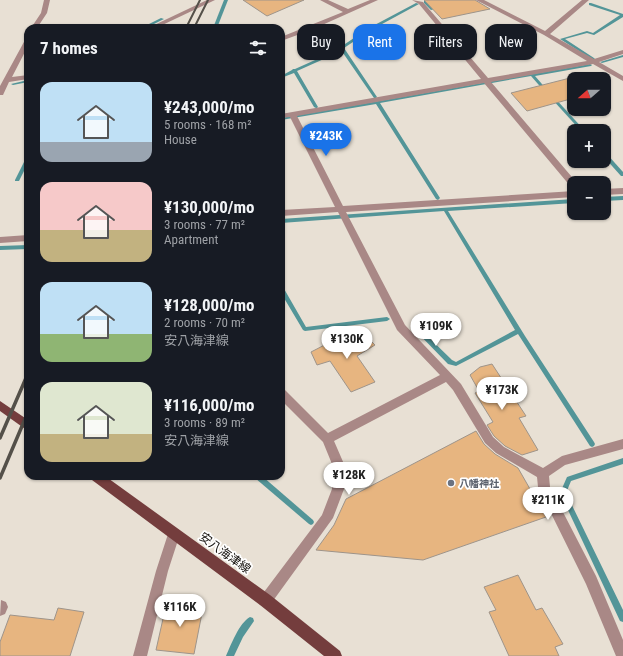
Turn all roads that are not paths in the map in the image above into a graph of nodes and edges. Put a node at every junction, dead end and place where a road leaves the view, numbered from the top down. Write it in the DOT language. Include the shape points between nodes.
graph roads {
  1 [pos="47,0"];
  2 [pos="212,0"];
  3 [pos="323,0"];
  4 [pos="375,0"];
  5 [pos="415,0"];
  6 [pos="479,0"];
  7 [pos="586,0"];
  8 [pos="349,12"];
  9 [pos="37,24"];
  10 [pos="160,24"];
  11 [pos="546,34"];
  12 [pos="285,38"];
  13 [pos="24,48"];
  14 [pos="623,52"];
  15 [pos="593,62"];
  16 [pos="24,78"];
  17 [pos="623,79"];
  18 [pos="8,80"];
  19 [pos="486,80"];
  20 [pos="0,93"];
  21 [pos="292,114"];
  22 [pos="285,115"];
  23 [pos="567,177"];
  24 [pos="623,191"];
  25 [pos="611,192"];
  26 [pos="567,194"];
  27 [pos="342,209"];
  28 [pos="285,213"];
  29 [pos="24,238"];
  30 [pos="0,240"];
  31 [pos="448,376"];
  32 [pos="285,397"];
  33 [pos="0,405"];
  34 [pos="24,423"];
  35 [pos="327,439"];
  36 [pos="623,444"];
  37 [pos="543,474"];
  38 [pos="101,480"];
  39 [pos="174,534"];
  40 [pos="265,600"];
  41 [pos="140,656"];
  42 [pos="335,656"];
  43 [pos="622,656"];
  1 -- 9 [label="street" via="44,13"];
  2 -- 10 [label="street"];
  3 -- 8 [label="street"];
  4 -- 8 [label="street"];
  5 -- 19 [label="street" via="421,3"];
  6 -- 11 [label="street"];
  7 -- 11 [label="street"];
  8 -- 12 [label="street"];
  11 -- 15 [label="street"];
  13 -- 18 [label="street"];
  14 -- 15 [label="street"];
  15 -- 17 [label="street"];
  15 -- 19 [label="street"];
  16 -- 18 [label="street"];
  18 -- 20 [label="street"];
  19 -- 21 [label="street"];
  19 -- 23 [label="street"];
  21 -- 22 [label="street"];
  21 -- 27 [label="street"];
  24 -- 25 [label="street"];
  26 -- 27 [label="street"];
  27 -- 28 [label="street"];
  27 -- 31 [label="street" via="401,327"];
  29 -- 30 [label="street"];
  31 -- 35 [label="street"];
  31 -- 37 [label="street" via="489,440 500,450"];
  32 -- 35 [label="street"];
  33 -- 34 [label="main road"];
  35 -- 40 [label="street" via="338,464 338,489 327,518"];
  36 -- 37 [label="street" via="562,461"];
  37 -- 43 [label="street" via="544,487 591,580"];
  38 -- 39 [label="main road, 安八海津線"];
  39 -- 40 [label="main road, 安八海津線"];
  39 -- 41 [label="street"];
  40 -- 42 [label="main road, 安八海津線"];
}
